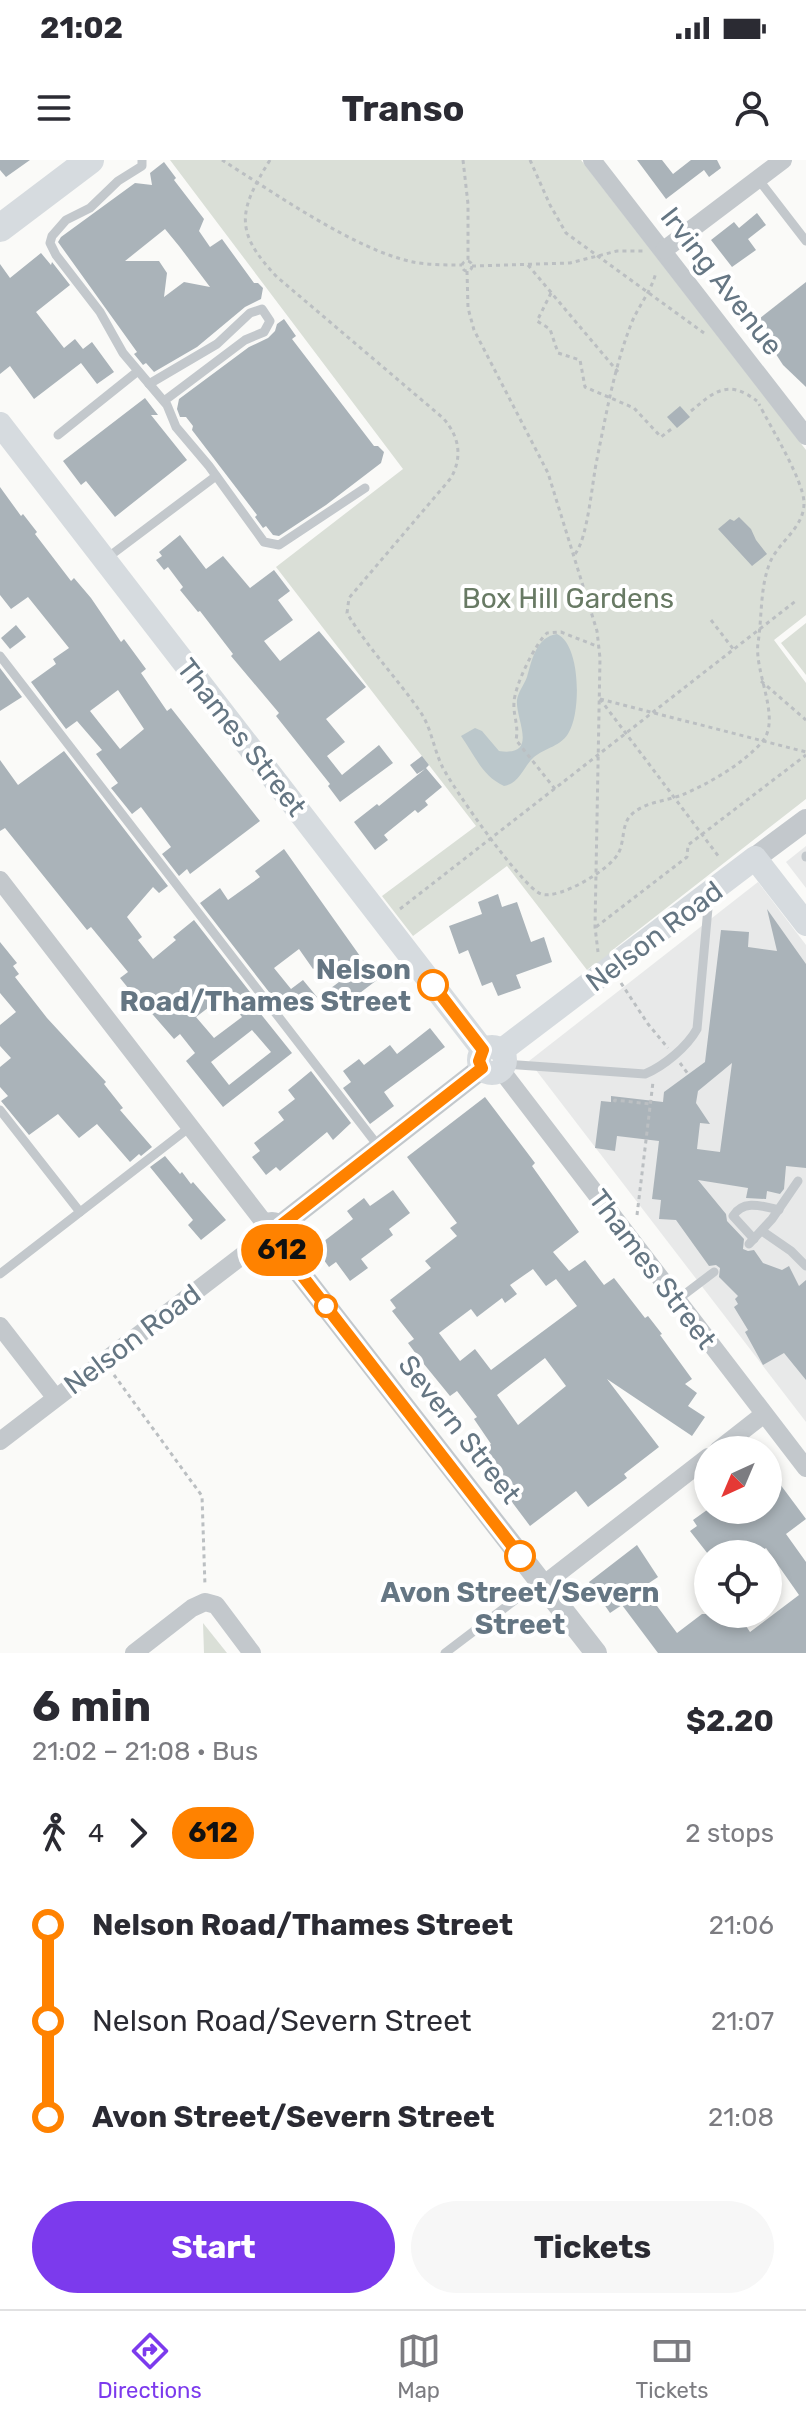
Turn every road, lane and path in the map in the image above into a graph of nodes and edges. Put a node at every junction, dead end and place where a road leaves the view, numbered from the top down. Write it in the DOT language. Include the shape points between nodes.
graph roads {
  1 [pos="90,160"];
  2 [pos="142,160"];
  3 [pos="222,160"];
  4 [pos="270,160"];
  5 [pos="463,160"];
  6 [pos="530,160"];
  7 [pos="592,160"];
  8 [pos="783,160"];
  9 [pos="758,179"];
  10 [pos="256,182"];
  11 [pos="0,228"];
  12 [pos="806,241"];
  13 [pos="656,255"];
  14 [pos="598,258"];
  15 [pos="468,260"];
  16 [pos="462,265"];
  17 [pos="528,265"];
  18 [pos="472,266"];
  19 [pos="467,271"];
  20 [pos="551,293"];
  21 [pos="649,294"];
  22 [pos="705,334"];
  23 [pos="138,371"];
  24 [pos="618,372"];
  25 [pos="149,384"];
  26 [pos="753,392"];
  27 [pos="610,400"];
  28 [pos="164,401"];
  29 [pos="758,401"];
  30 [pos="691,411"];
  31 [pos="0,424"];
  32 [pos="674,427"];
  33 [pos="805,433"];
  34 [pos="58,435"];
  35 [pos="216,476"];
  36 [pos="806,482"];
  37 [pos="799,485"];
  38 [pos="365,488"];
  39 [pos="575,554"];
  40 [pos="105,560"];
  41 [pos="797,600"];
  42 [pos="711,620"];
  43 [pos="760,630"];
  44 [pos="599,647"];
  45 [pos="734,650"];
  46 [pos="0,656"];
  47 [pos="761,681"];
  48 [pos="600,699"];
  49 [pos="654,713"];
  50 [pos="806,720"];
  51 [pos="626,734"];
  52 [pos="763,741"];
  53 [pos="806,753"];
  54 [pos="598,756"];
  55 [pos="555,789"];
  56 [pos="674,797"];
  57 [pos="806,820"];
  58 [pos="702,834"];
  59 [pos="492,838"];
  60 [pos="719,857"];
  61 [pos="755,858"];
  62 [pos="596,873"];
  63 [pos="0,880"];
  64 [pos="709,894"];
  65 [pos="400,909"];
  66 [pos="806,924"];
  67 [pos="595,927"];
  68 [pos="611,969"];
  69 [pos="661,1040"];
  70 [pos="494,1060"];
  71 [pos="614,1102"];
  72 [pos="650,1104"];
  73 [pos="0,1110"];
  74 [pos="190,1127"];
  75 [pos="379,1147"];
  76 [pos="798,1181"];
  77 [pos="779,1210"];
  78 [pos="80,1212"];
  79 [pos="271,1233"];
  80 [pos="755,1238"];
  81 [pos="806,1266"];
  82 [pos="714,1272"];
  83 [pos="0,1274"];
  84 [pos="677,1300"];
  85 [pos="0,1326"];
  86 [pos="103,1361"];
  87 [pos="55,1397"];
  88 [pos="764,1414"];
  89 [pos="736,1436"];
  90 [pos="0,1441"];
  91 [pos="694,1468"];
  92 [pos="806,1468"];
  93 [pos="541,1583"];
  94 [pos="205,1602"];
  95 [pos="134,1653"];
  96 [pos="252,1653"];
  97 [pos="445,1653"];
  98 [pos="596,1653"];
  1 -- 11 [label="main road"];
  2 -- 23 [label="lane" via="142,166 90,208 66,220 50,243"];
  3 -- 10 [label="path"];
  4 -- 10 [label="path"];
  5 -- 15 [label="path"];
  6 -- 14 [label="path" via="558,223"];
  7 -- 13 [label="street, Irving Avenue"];
  8 -- 9 [label="street"];
  9 -- 12 [label="lane"];
  9 -- 13 [label="street"];
  10 -- 16 [label="path" via="390,256"];
  10 -- 59 [label="path" via="245,219 248,237 265,264 443,418 457,441 451,478 353,593 346,609 420,711 443,768"];
  13 -- 14 [label="path" via="617,251"];
  13 -- 21 [label="path"];
  13 -- 33 [label="street, Irving Avenue"];
  14 -- 17 [label="path"];
  14 -- 21 [label="path"];
  15 -- 16 [label="path"];
  15 -- 18 [label="path"];
  16 -- 19 [label="path"];
  17 -- 18 [label="path"];
  17 -- 20 [label="path"];
  18 -- 19 [label="path"];
  19 -- 39 [label="path" via="474,330 548,473"];
  20 -- 24 [label="path"];
  20 -- 27 [label="path" via="537,321 550,329 558,353 580,360 585,387"];
  21 -- 22 [label="path"];
  21 -- 24 [label="path" via="631,323"];
  23 -- 25 [label="lane"];
  23 -- 34 [label="lane"];
  24 -- 27 [label="path"];
  25 -- 28 [label="lane"];
  25 -- 28 [label="lane" via="206,352 250,313 262,309 270,321 264,332 245,340"];
  26 -- 29 [label="path"];
  27 -- 32 [label="path" via="634,408 661,437"];
  27 -- 39 [label="path" via="584,537"];
  28 -- 35 [label="lane" via="176,427"];
  29 -- 30 [label="path" via="727,388"];
  29 -- 37 [label="path"];
  31 -- 40 [label="main road, Thames Street"];
  35 -- 38 [label="lane" via="264,542 279,545"];
  35 -- 40 [label="lane"];
  36 -- 37 [label="path"];
  37 -- 43 [label="path" via="803,511 769,566"];
  39 -- 44 [label="path"];
  40 -- 70 [label="main road, Thames Street"];
  41 -- 43 [label="path"];
  42 -- 45 [label="path"];
  43 -- 45 [label="path"];
  43 -- 47 [label="path"];
  44 -- 48 [label="path"];
  44 -- 55 [label="path" via="556,631 547,633 528,660 515,697 517,742"];
  45 -- 49 [label="path"];
  46 -- 75 [label="lane"];
  47 -- 50 [label="path"];
  47 -- 52 [label="path" via="770,720"];
  48 -- 49 [label="path"];
  48 -- 51 [label="path"];
  48 -- 54 [label="path"];
  49 -- 51 [label="path"];
  49 -- 52 [label="path"];
  51 -- 54 [label="path"];
  51 -- 56 [label="path"];
  52 -- 53 [label="path"];
  52 -- 56 [label="path" via="725,770"];
  53 -- 58 [label="path"];
  54 -- 55 [label="path"];
  54 -- 62 [label="path"];
  55 -- 59 [label="path"];
  56 -- 58 [label="path"];
  56 -- 62 [label="path" via="633,813 619,853"];
  57 -- 61 [label="street, Nelson Road"];
  58 -- 60 [label="path"];
  58 -- 67 [label="path" via="687,846 687,857"];
  59 -- 62 [label="path" via="526,883 541,894 563,893"];
  59 -- 65 [label="path"];
  61 -- 64 [label="main road, Nelson Road"];
  61 -- 66 [label="main road"];
  62 -- 67 [label="path"];
  63 -- 74 [label="street, Severn Street"];
  64 -- 68 [label="main road, Nelson Road"];
  64 -- 70 [label="lane" via="697,1029 657,1069 645,1074"];
  67 -- 68 [label="path" via="596,948"];
  68 -- 69 [label="path"];
  68 -- 70 [label="main road, Nelson Road"];
  70 -- 75 [label="street, Nelson Road"];
  70 -- 84 [label="street, Thames Street"];
  71 -- 72 [label="path"];
  73 -- 78 [label="lane"];
  74 -- 78 [label="lane"];
  74 -- 79 [label="street, Severn Street"];
  75 -- 79 [label="street, Nelson Road"];
  76 -- 77 [label="lane"];
  77 -- 80 [label="lane"];
  77 -- 80 [label="lane" via="746,1204 738,1208 733,1216"];
  78 -- 83 [label="lane"];
  79 -- 86 [label="street, Nelson Road"];
  79 -- 93 [label="street, Severn Street"];
  80 -- 81 [label="lane" via="791,1251"];
  82 -- 84 [label="lane"];
  84 -- 88 [label="street, Thames Street"];
  85 -- 87 [label="street"];
  86 -- 87 [label="street, Nelson Road"];
  86 -- 94 [label="path" via="202,1496"];
  87 -- 90 [label="street, Nelson Road"];
  88 -- 89 [label="street"];
  88 -- 92 [label="street, Thames Street"];
  91 -- 93 [label="street"];
  93 -- 97 [label="lane"];
  93 -- 98 [label="street, Severn Street"];
  94 -- 95 [label="street"];
  94 -- 96 [label="street" via="216,1605"];
}
